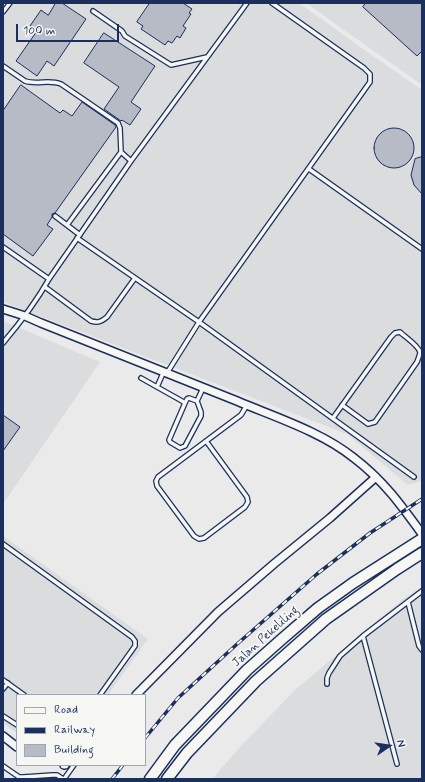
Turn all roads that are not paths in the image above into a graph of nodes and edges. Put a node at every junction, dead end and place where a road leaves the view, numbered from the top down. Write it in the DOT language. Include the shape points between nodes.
graph roads {
  1 [pos="10,3"];
  2 [pos="247,3"];
  3 [pos="272,3"];
  4 [pos="93,11"];
  5 [pos="3,12"];
  6 [pos="207,57"];
  7 [pos="3,66"];
  8 [pos="121,152"];
  9 [pos="131,161"];
  10 [pos="309,169"];
  11 [pos="55,216"];
  12 [pos="67,225"];
  13 [pos="78,237"];
  14 [pos="3,247"];
  15 [pos="422,249"];
  16 [pos="49,278"];
  17 [pos="135,278"];
  18 [pos="45,286"];
  19 [pos="3,309"];
  20 [pos="25,316"];
  21 [pos="199,322"];
  22 [pos="3,343"];
  23 [pos="166,372"];
  24 [pos="141,378"];
  25 [pos="157,387"];
  26 [pos="203,388"];
  27 [pos="197,401"];
  28 [pos="185,403"];
  29 [pos="246,405"];
  30 [pos="342,405"];
  31 [pos="333,418"];
  32 [pos="206,441"];
  33 [pos="376,477"];
  34 [pos="414,477"];
  35 [pos="422,534"];
  36 [pos="422,539"];
  37 [pos="3,544"];
  38 [pos="422,553"];
  39 [pos="422,591"];
  40 [pos="408,602"];
  41 [pos="363,636"];
  42 [pos="422,650"];
  43 [pos="3,680"];
  44 [pos="8,683"];
  45 [pos="327,684"];
  46 [pos="3,689"];
  47 [pos="23,694"];
  48 [pos="101,694"];
  49 [pos="137,694"];
  50 [pos="3,716"];
  51 [pos="16,724"];
  52 [pos="3,736"];
  53 [pos="16,746"];
  54 [pos="397,764"];
  55 [pos="3,766"];
  56 [pos="73,766"];
  57 [pos="64,779"];
  58 [pos="150,779"];
  59 [pos="167,779"];
  1 -- 5 [label="lane"];
  2 -- 6 [label="lane"];
  3 -- 10 [label="lane" via="370,74 368,85"];
  4 -- 6 [label="lane" via="122,31 125,36 171,65"];
  6 -- 9 [label="lane"];
  7 -- 8 [label="lane" via="25,81 51,81 61,84 115,120 120,128"];
  8 -- 9 [label="lane"];
  8 -- 12 [label="lane"];
  9 -- 13 [label="lane"];
  10 -- 15 [label="lane"];
  10 -- 21 [label="lane"];
  11 -- 12 [label="lane"];
  12 -- 13 [label="lane"];
  13 -- 16 [label="lane"];
  13 -- 17 [label="lane"];
  14 -- 16 [label="lane"];
  16 -- 18 [label="lane"];
  17 -- 18 [label="lane" via="107,317 96,323"];
  17 -- 21 [label="lane"];
  18 -- 20 [label="lane"];
  19 -- 20 [label="street"];
  20 -- 22 [label="lane"];
  20 -- 23 [label="street"];
  21 -- 23 [label="lane"];
  21 -- 31 [label="lane"];
  23 -- 25 [label="lane"];
  23 -- 26 [label="street"];
  24 -- 25 [label="lane"];
  25 -- 28 [label="lane"];
  26 -- 27 [label="lane"];
  26 -- 29 [label="street"];
  27 -- 28 [label="lane" via="189,398"];
  27 -- 28 [label="lane" via="201,416 185,446 180,448 169,440"];
  29 -- 32 [label="lane" via="241,415"];
  29 -- 33 [label="street" via="297,426 336,446"];
  30 -- 30 [label="lane" via="391,337 400,332 417,346 420,351 417,362 375,422 368,424"];
  30 -- 31 [label="lane"];
  31 -- 34 [label="lane"];
  32 -- 32 [label="lane" via="156,481 157,486 194,536 199,539 204,538 248,502 247,497"];
  33 -- 35 [label="street"];
  33 -- 49 [label="street" via="218,612"];
  36 -- 58 [label="main road, Jalan Pekeliling" via="318,608 282,639 247,670 175,745"];
  37 -- 48 [label="lane" via="135,641 135,646"];
  38 -- 59 [label="main road" via="326,619 256,681 187,753"];
  39 -- 40 [label="lane"];
  40 -- 41 [label="lane"];
  40 -- 42 [label="lane"];
  41 -- 45 [label="lane" via="334,664"];
  41 -- 54 [label="lane"];
  43 -- 44 [label="lane"];
  44 -- 46 [label="lane"];
  44 -- 47 [label="lane"];
  50 -- 51 [label="lane"];
  52 -- 53 [label="street"];
  55 -- 57 [label="lane" via="19,777 57,775"];
  56 -- 57 [label="lane"];
}
